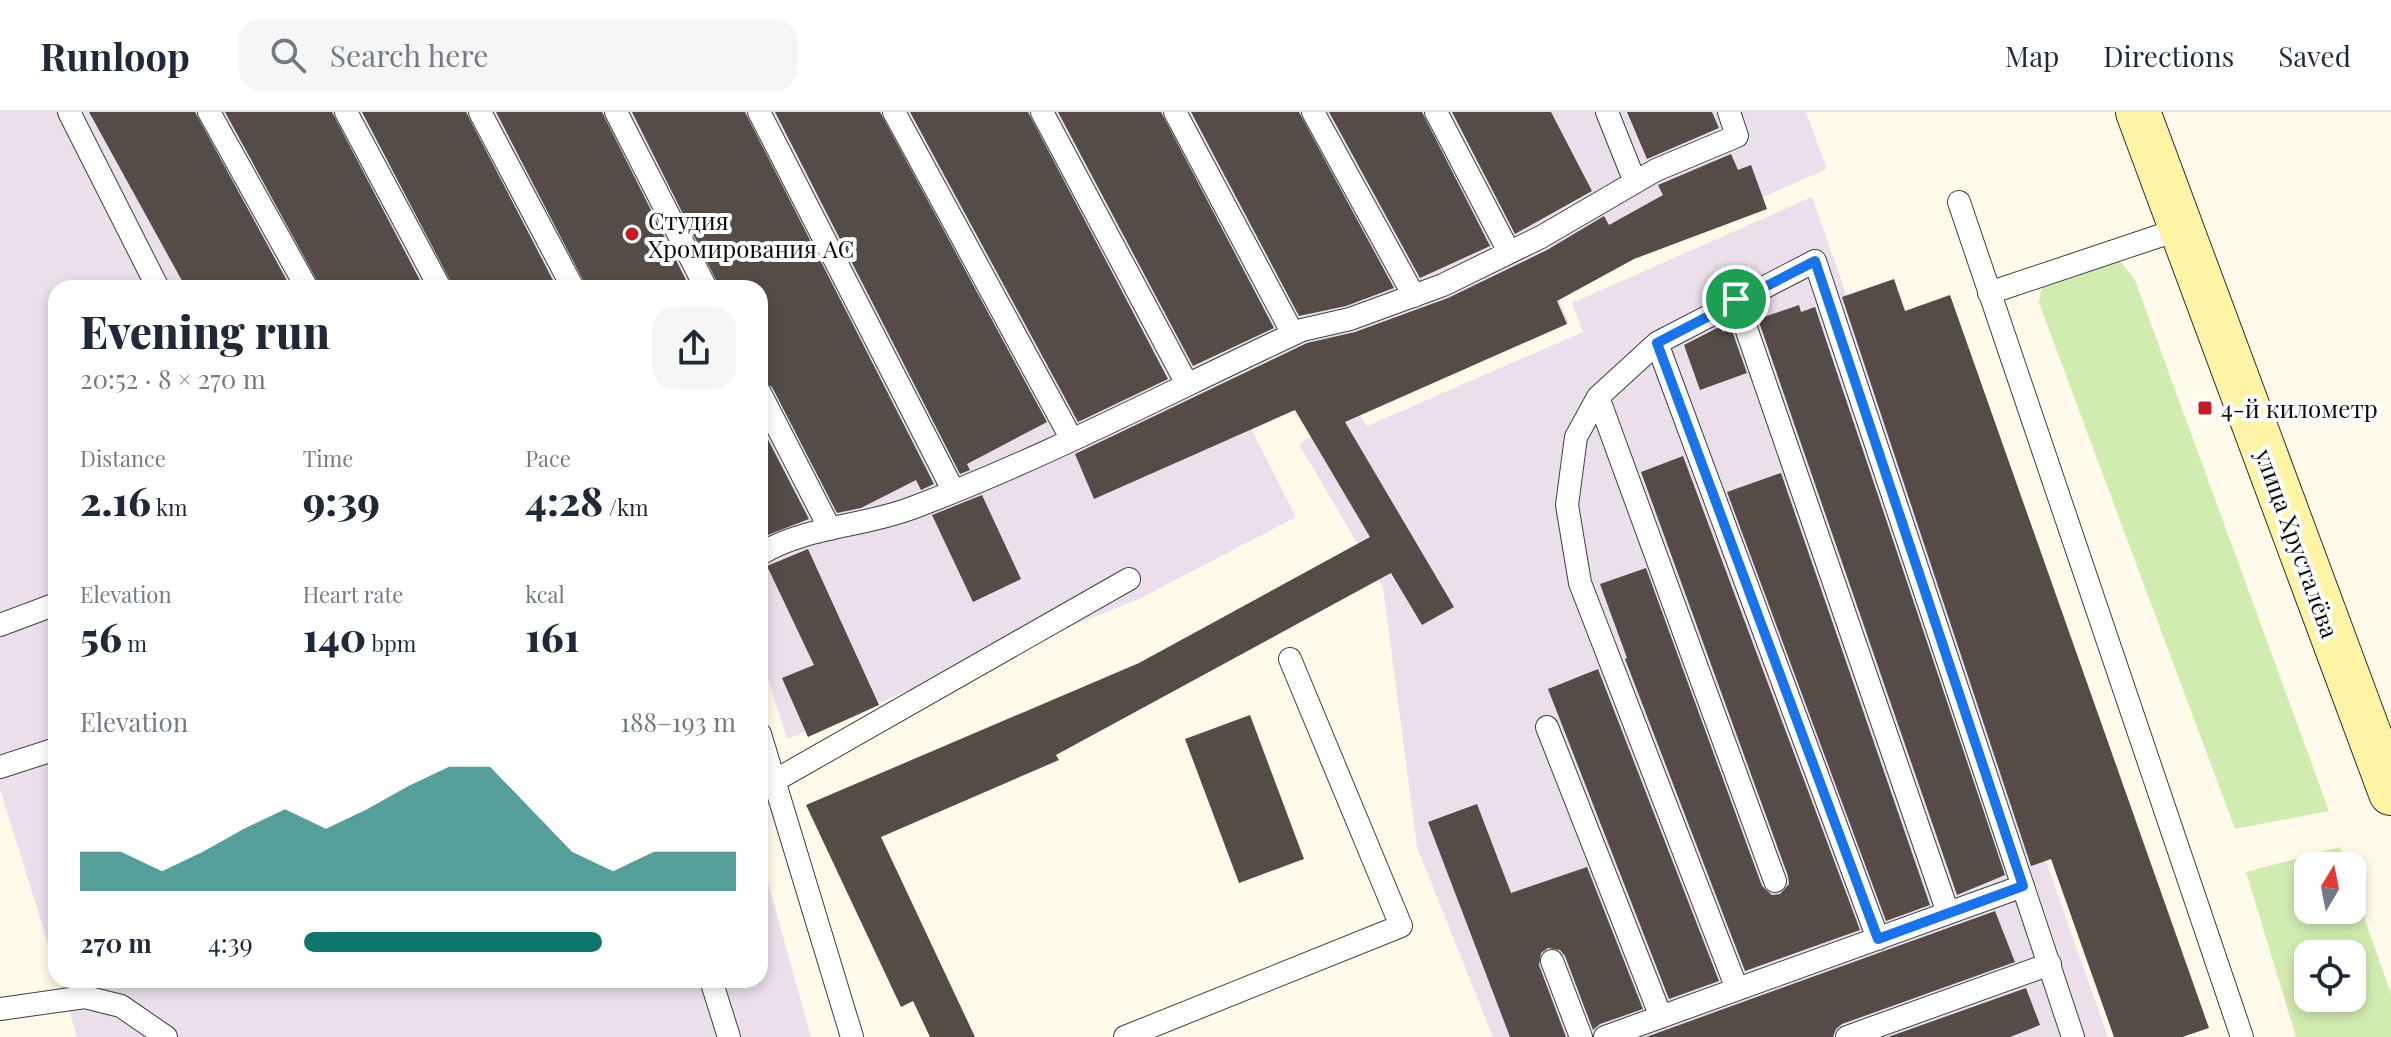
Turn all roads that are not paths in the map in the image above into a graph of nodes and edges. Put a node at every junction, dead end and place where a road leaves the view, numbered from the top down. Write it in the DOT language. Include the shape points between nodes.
graph roads {
  1 [pos="69,112"];
  2 [pos="209,112"];
  3 [pos="346,112"];
  4 [pos="480,112"];
  5 [pos="616,112"];
  6 [pos="759,112"];
  7 [pos="894,112"];
  8 [pos="1042,112"];
  9 [pos="1175,112"];
  10 [pos="1313,112"];
  11 [pos="1436,112"];
  12 [pos="1607,112"];
  13 [pos="1729,112"];
  14 [pos="2138,112"];
  15 [pos="1635,182"];
  16 [pos="1959,202"];
  17 [pos="2180,229"];
  18 [pos="1509,252"];
  19 [pos="154,280"];
  20 [pos="303,280"];
  21 [pos="436,280"];
  22 [pos="569,280"];
  23 [pos="702,280"];
  24 [pos="1989,293"];
  25 [pos="1414,296"];
  26 [pos="1736,299"];
  27 [pos="1293,334"];
  28 [pos="1657,343"];
  29 [pos="1187,384"];
  30 [pos="1598,397"];
  31 [pos="768,409"];
  32 [pos="1071,438"];
  33 [pos="953,490"];
  34 [pos="830,529"];
  35 [pos="768,550"];
  36 [pos="1129,579"];
  37 [pos="48,607"];
  38 [pos="0,625"];
  39 [pos="1290,659"];
  40 [pos="1547,727"];
  41 [pos="48,752"];
  42 [pos="768,761"];
  43 [pos="0,767"];
  44 [pos="774,781"];
  45 [pos="2389,781"];
  46 [pos="1775,881"];
  47 [pos="2023,886"];
  48 [pos="1948,913"];
  49 [pos="1878,939"];
  50 [pos="1552,961"];
  51 [pos="2050,964"];
  52 [pos="714,988"];
  53 [pos="1737,989"];
  54 [pos="0,1009"];
  55 [pos="1661,1017"];
  56 [pos="166,1037"];
  57 [pos="729,1037"];
  58 [pos="852,1037"];
  59 [pos="1125,1037"];
  60 [pos="1581,1037"];
  61 [pos="1605,1037"];
  62 [pos="1847,1037"];
  63 [pos="2073,1037"];
  64 [pos="2242,1037"];
  1 -- 19 [label="lane"];
  2 -- 20 [label="lane"];
  3 -- 21 [label="lane"];
  4 -- 22 [label="lane"];
  5 -- 23 [label="lane"];
  6 -- 33 [label="lane"];
  7 -- 32 [label="lane"];
  8 -- 29 [label="lane"];
  9 -- 27 [label="lane"];
  10 -- 25 [label="lane"];
  11 -- 18 [label="lane"];
  12 -- 15 [label="lane"];
  13 -- 15 [label="lane" via="1737,136"];
  14 -- 17 [label="main road, улица Хрусталёва"];
  15 -- 18 [label="lane"];
  16 -- 24 [label="lane"];
  17 -- 24 [label="lane"];
  17 -- 45 [label="main road, улица Хрусталёва"];
  18 -- 25 [label="lane"];
  24 -- 64 [label="lane"];
  25 -- 27 [label="lane"];
  26 -- 28 [label="lane"];
  26 -- 47 [label="lane" via="1815,261"];
  26 -- 48 [label="lane"];
  27 -- 29 [label="lane"];
  28 -- 30 [label="lane"];
  28 -- 49 [label="lane"];
  29 -- 32 [label="lane"];
  30 -- 46 [label="lane"];
  30 -- 53 [label="lane" via="1576,437 1567,505 1580,583"];
  31 -- 34 [label="lane"];
  32 -- 33 [label="lane"];
  33 -- 34 [label="lane" via="910,509"];
  34 -- 35 [label="lane" via="808,532"];
  36 -- 44 [label="lane"];
  37 -- 38 [label="lane"];
  39 -- 59 [label="lane" via="1401,926"];
  40 -- 55 [label="lane"];
  41 -- 43 [label="lane"];
  42 -- 44 [label="lane"];
  44 -- 58 [label="lane"];
  47 -- 48 [label="lane"];
  47 -- 51 [label="lane"];
  48 -- 49 [label="lane"];
  49 -- 53 [label="lane"];
  50 -- 60 [label="lane"];
  51 -- 62 [label="lane"];
  51 -- 63 [label="lane"];
  52 -- 57 [label="lane"];
  53 -- 55 [label="lane"];
  54 -- 56 [label="lane" via="85,997 121,1006"];
  55 -- 61 [label="lane"];
}
